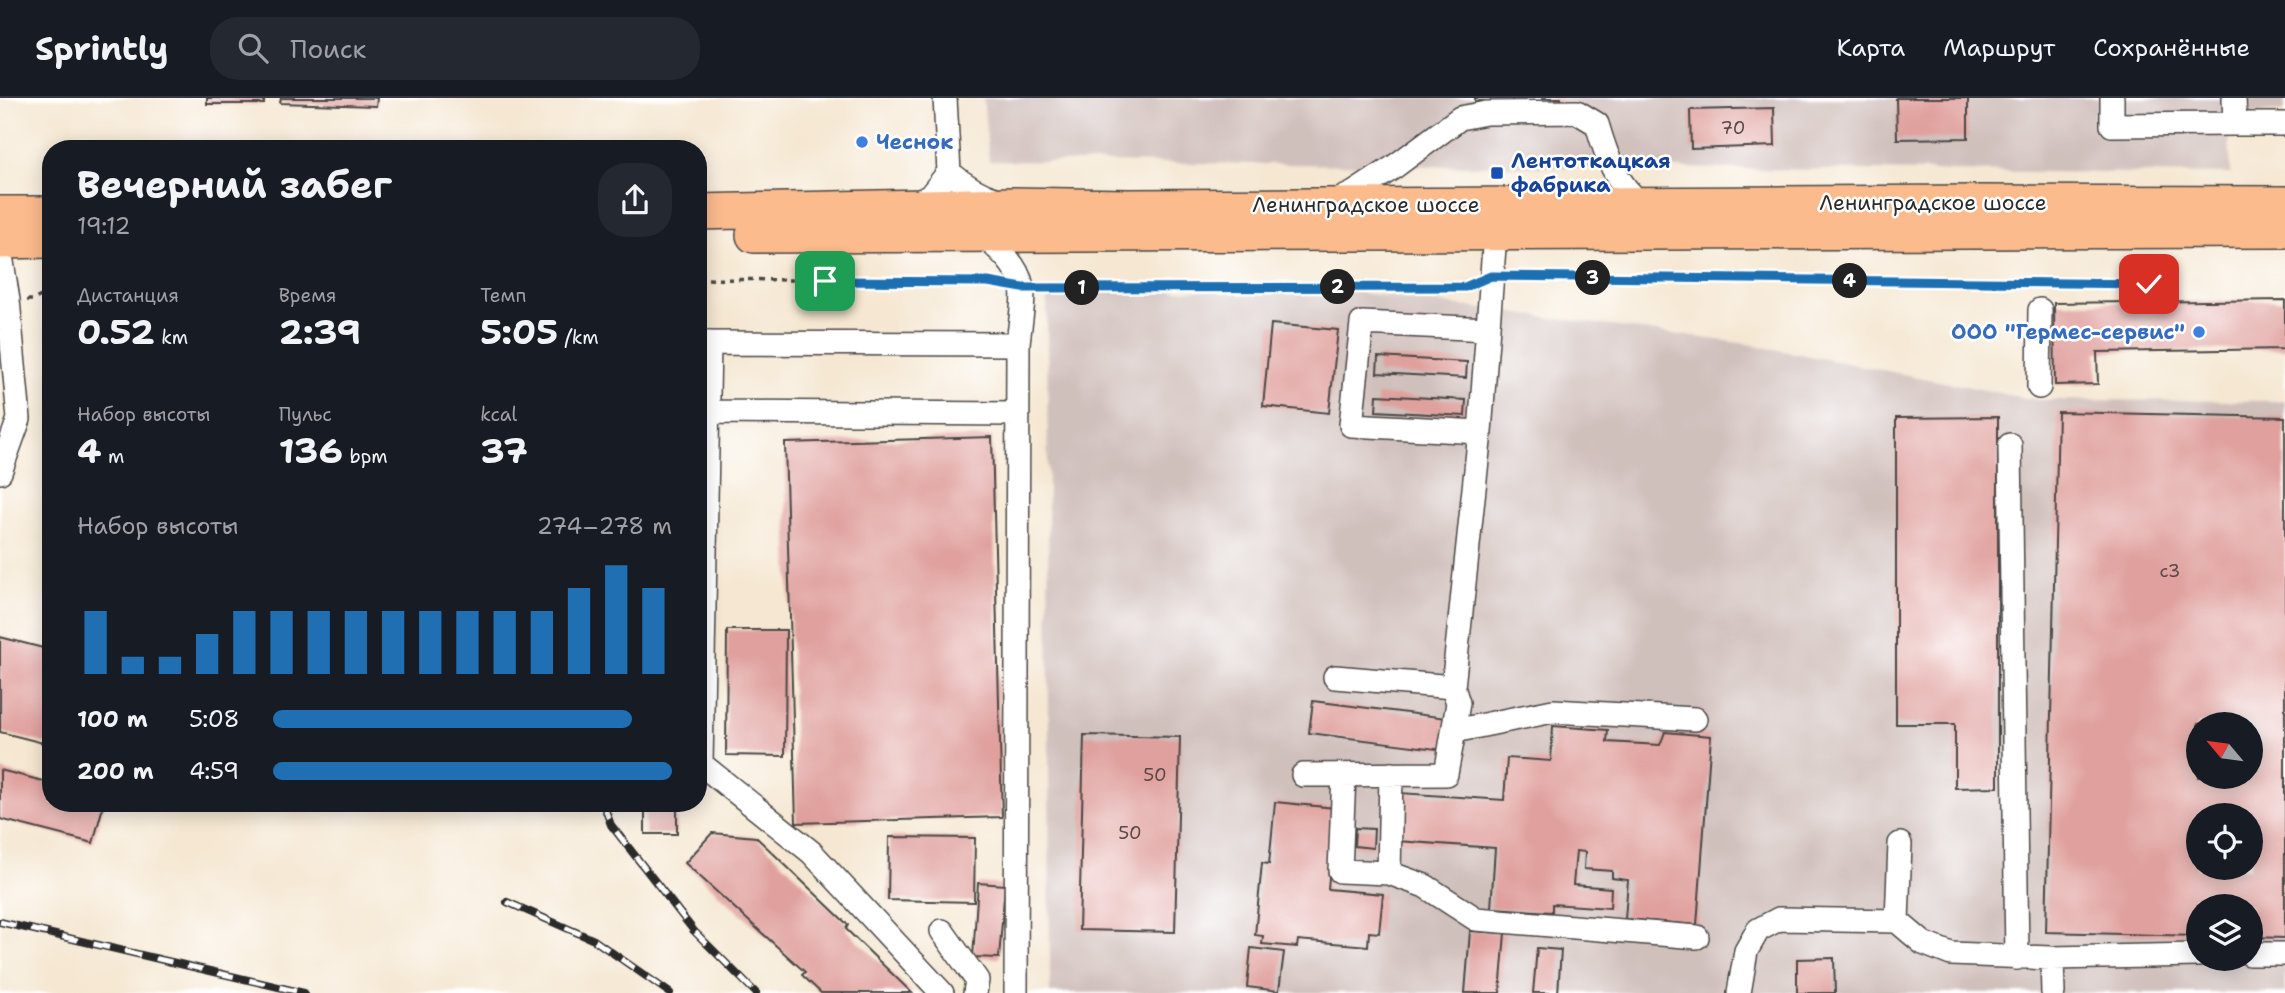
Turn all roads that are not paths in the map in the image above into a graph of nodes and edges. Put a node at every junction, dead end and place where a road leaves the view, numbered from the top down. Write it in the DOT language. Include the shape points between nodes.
graph roads {
  1 [pos="945,98"];
  2 [pos="2112,98"];
  3 [pos="2234,98"];
  4 [pos="2235,124"];
  5 [pos="2285,124"];
  6 [pos="949,172"];
  7 [pos="2285,204"];
  8 [pos="1013,205"];
  9 [pos="1643,205"];
  10 [pos="1326,206"];
  11 [pos="907,208"];
  12 [pos="707,212"];
  13 [pos="0,214"];
  14 [pos="42,214"];
  15 [pos="1496,218"];
  16 [pos="2285,230"];
  17 [pos="981,234"];
  18 [pos="707,235"];
  19 [pos="42,240"];
  20 [pos="0,241"];
  21 [pos="0,249"];
  22 [pos="2040,310"];
  23 [pos="1488,329"];
  24 [pos="707,343"];
  25 [pos="1018,344"];
  26 [pos="2039,387"];
  27 [pos="707,395"];
  28 [pos="708,412"];
  29 [pos="1017,414"];
  30 [pos="1480,432"];
  31 [pos="2010,446"];
  32 [pos="707,462"];
  33 [pos="0,472"];
  34 [pos="1335,677"];
  35 [pos="1453,687"];
  36 [pos="1695,719"];
  37 [pos="1454,730"];
  38 [pos="707,769"];
  39 [pos="1391,774"];
  40 [pos="1303,775"];
  41 [pos="1344,775"];
  42 [pos="1900,844"];
  43 [pos="1389,873"];
  44 [pos="1897,921"];
  45 [pos="942,930"];
  46 [pos="1697,937"];
  47 [pos="2263,954"];
  48 [pos="2285,954"];
  49 [pos="2186,956"];
  50 [pos="2017,958"];
  51 [pos="2052,958"];
  52 [pos="942,993"];
  53 [pos="975,993"];
  54 [pos="1016,993"];
  55 [pos="1739,993"];
  56 [pos="2053,993"];
  1 -- 6 [label="street"];
  2 -- 4 [label="street" via="2112,125"];
  3 -- 4 [label="street"];
  4 -- 5 [label="street"];
  6 -- 8 [label="street" via="980,194"];
  6 -- 11 [label="street" via="930,196"];
  7 -- 9 [label="highway, Ленинградское шоссе"];
  8 -- 10 [label="highway, Ленинградское шоссе"];
  8 -- 11 [label="highway, Ленинградское шоссе"];
  9 -- 10 [label="street" via="1627,193 1607,158 1597,124 1577,112 1566,112 1486,113 1460,118 1354,194"];
  9 -- 15 [label="highway, Ленинградское шоссе"];
  10 -- 15 [label="highway, Ленинградское шоссе"];
  11 -- 12 [label="highway, Ленинградское шоссе"];
  13 -- 14 [label="highway"];
  15 -- 16 [label="highway, Ленинградское шоссе" via="1655,233"];
  15 -- 17 [label="highway, Ленинградское шоссе"];
  15 -- 23 [label="street"];
  17 -- 18 [label="highway, Ленинградское шоссе"];
  17 -- 25 [label="street" via="1014,267 1023,288"];
  19 -- 20 [label="highway"];
  21 -- 33 [label="street" via="19,419"];
  22 -- 26 [label="street"];
  23 -- 30 [label="street"];
  23 -- 30 [label="street" via="1362,323 1352,425"];
  24 -- 25 [label="street"];
  25 -- 29 [label="street"];
  27 -- 28 [label="street"];
  28 -- 29 [label="street"];
  28 -- 32 [label="street"];
  29 -- 54 [label="street"];
  30 -- 35 [label="street"];
  31 -- 50 [label="street"];
  34 -- 35 [label="street"];
  35 -- 37 [label="street" via="1458,704"];
  36 -- 37 [label="street" via="1553,710"];
  37 -- 39 [label="street" via="1446,774"];
  38 -- 52 [label="street" via="811,852"];
  39 -- 41 [label="street"];
  39 -- 43 [label="street"];
  40 -- 41 [label="street"];
  41 -- 43 [label="street" via="1340,871"];
  42 -- 44 [label="street"];
  43 -- 46 [label="street" via="1425,886 1476,919"];
  44 -- 50 [label="street" via="1923,943 1951,954"];
  44 -- 55 [label="street" via="1779,919 1758,930 1746,951"];
  45 -- 53 [label="street" via="978,980"];
  47 -- 48 [label="street"];
  49 -- 51 [label="street"];
  50 -- 51 [label="street"];
  51 -- 56 [label="street"];
}
